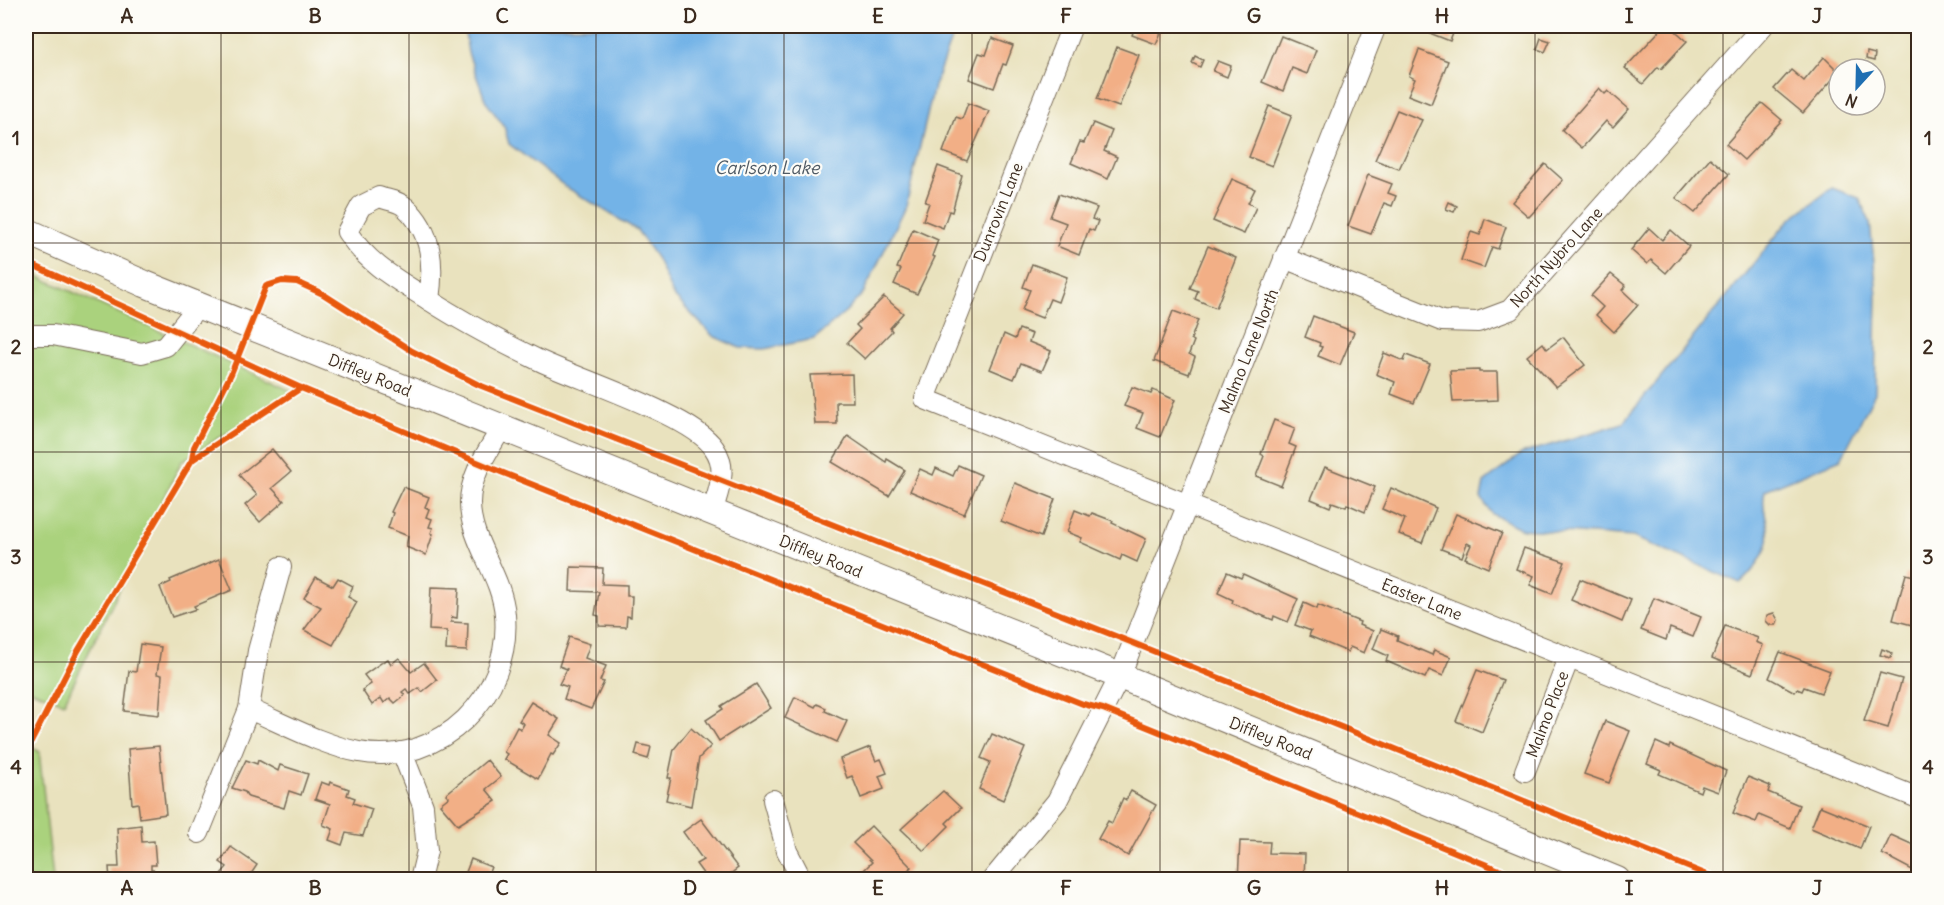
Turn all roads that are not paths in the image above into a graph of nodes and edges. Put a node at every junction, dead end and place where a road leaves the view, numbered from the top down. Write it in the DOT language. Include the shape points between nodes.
graph roads {
  1 [pos="1072,26"];
  2 [pos="1376,26"];
  3 [pos="1763,26"];
  4 [pos="26,231"];
  5 [pos="1284,258"];
  6 [pos="429,300"];
  7 [pos="198,306"];
  8 [pos="26,335"];
  9 [pos="925,399"];
  10 [pos="501,429"];
  11 [pos="1187,504"];
  12 [pos="712,513"];
  13 [pos="281,567"];
  14 [pos="1569,658"];
  15 [pos="1120,676"];
  16 [pos="249,709"];
  17 [pos="402,752"];
  18 [pos="1525,771"];
  19 [pos="1918,794"];
  20 [pos="773,800"];
  21 [pos="199,833"];
  22 [pos="420,879"];
  23 [pos="802,879"];
  24 [pos="992,879"];
  25 [pos="1617,879"];
  1 -- 9 [label="street, Dunrovin Lane"];
  2 -- 5 [label="street, Malmo Lane North"];
  3 -- 5 [label="street, North Nybro Lane" via="1510,310 1478,322 1442,321"];
  4 -- 7 [label="main road, Diffley Road"];
  5 -- 11 [label="street, Malmo Lane North"];
  6 -- 6 [label="street" via="360,252 347,232 361,206 379,197 404,205 424,231 433,264"];
  6 -- 12 [label="street" via="466,324 537,360 666,414 703,434 715,449 723,472"];
  7 -- 8 [label="street" via="166,346 142,353 53,336"];
  7 -- 10 [label="main road, Diffley Road"];
  9 -- 11 [label="street, Easter Lane"];
  10 -- 12 [label="main road, Diffley Road"];
  10 -- 17 [label="street" via="475,476 470,502 475,529 505,613 505,647 500,667 484,699 459,726 429,744"];
  11 -- 14 [label="street, Easter Lane"];
  11 -- 15 [label="street, Malmo Lane North"];
  12 -- 15 [label="main road, Diffley Road"];
  13 -- 16 [label="street" via="258,651"];
  14 -- 18 [label="street, Malmo Place"];
  14 -- 19 [label="street, Easter Lane"];
  15 -- 24 [label="street, Malmo Lane North" via="1057,801"];
  15 -- 25 [label="main road, Diffley Road"];
  16 -- 17 [label="street" via="341,748 378,754"];
  16 -- 21 [label="street"];
  17 -- 22 [label="street" via="423,806 427,851"];
  20 -- 23 [label="street" via="787,851"];
}
